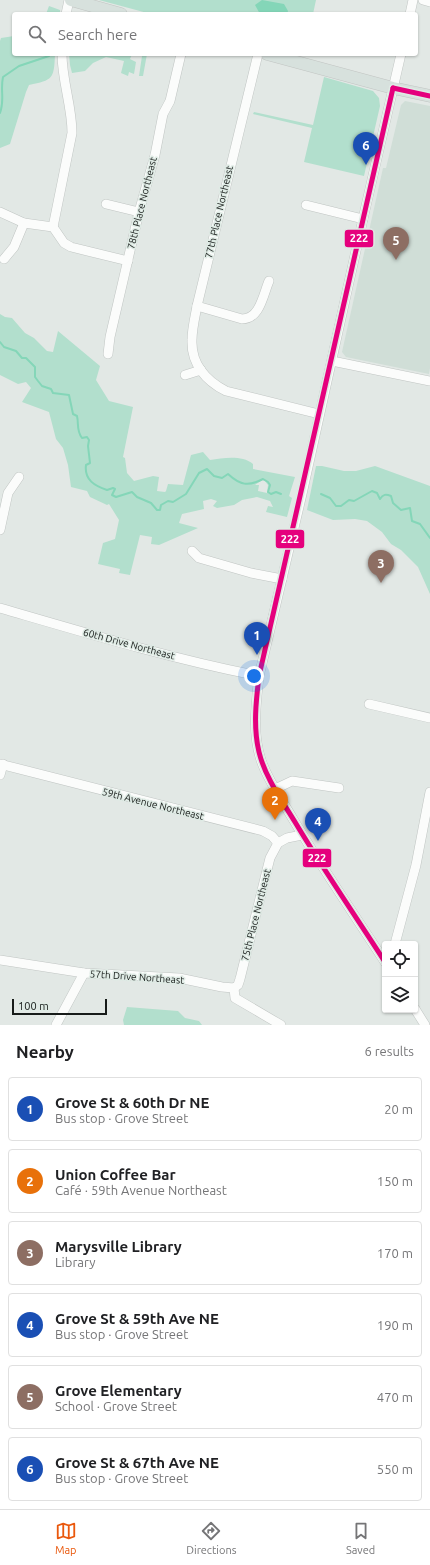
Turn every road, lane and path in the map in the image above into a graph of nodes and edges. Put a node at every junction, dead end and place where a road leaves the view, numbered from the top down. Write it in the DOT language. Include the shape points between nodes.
graph roads {
  1 [pos="70,0"];
  2 [pos="413,0"];
  3 [pos="422,0"];
  4 [pos="430,2"];
  5 [pos="67,12"];
  6 [pos="114,12"];
  7 [pos="410,12"];
  8 [pos="62,56"];
  9 [pos="181,56"];
  10 [pos="258,56"];
  11 [pos="274,56"];
  12 [pos="401,56"];
  13 [pos="393,88"];
  14 [pos="430,96"];
  15 [pos="106,204"];
  16 [pos="306,205"];
  17 [pos="0,212"];
  18 [pos="139,212"];
  19 [pos="363,219"];
  20 [pos="24,224"];
  21 [pos="53,227"];
  22 [pos="4,259"];
  23 [pos="128,261"];
  24 [pos="269,281"];
  25 [pos="197,306"];
  26 [pos="108,354"];
  27 [pos="332,361"];
  28 [pos="201,370"];
  29 [pos="185,375"];
  30 [pos="430,382"];
  31 [pos="319,414"];
  32 [pos="19,477"];
  33 [pos="0,530"];
  34 [pos="192,551"];
  35 [pos="282,579"];
  36 [pos="0,608"];
  37 [pos="259,676"];
  38 [pos="369,704"];
  39 [pos="430,718"];
  40 [pos="1,764"];
  41 [pos="0,775"];
  42 [pos="339,788"];
  43 [pos="275,789"];
  44 [pos="430,792"];
  45 [pos="302,835"];
  46 [pos="278,842"];
  47 [pos="397,941"];
  48 [pos="382,957"];
  49 [pos="0,960"];
  50 [pos="84,973"];
  51 [pos="234,988"];
  52 [pos="418,1013"];
  53 [pos="56,1025"];
  54 [pos="281,1025"];
  55 [pos="425,1025"];
  1 -- 5 [label="street"];
  1 -- 6 [label="main road"];
  2 -- 7 [label="street"];
  3 -- 4 [label="street"];
  8 -- 21 [label="street" via="72,133"];
  9 -- 18 [label="street, 78th Place Northeast" via="170,101 163,114"];
  10 -- 25 [label="street, 77th Place Northeast"];
  11 -- 13 [label="main road"];
  12 -- 13 [label="street"];
  13 -- 14 [label="main road"];
  13 -- 19 [label="street"];
  15 -- 18 [label="street"];
  16 -- 19 [label="street"];
  17 -- 20 [label="street"];
  18 -- 23 [label="street, 78th Place Northeast"];
  19 -- 27 [label="street"];
  20 -- 21 [label="street"];
  20 -- 22 [label="street" via="14,247"];
  21 -- 23 [label="street" via="64,243 71,248"];
  23 -- 26 [label="street, 78th Place Northeast"];
  24 -- 25 [label="street" via="257,310 248,319"];
  25 -- 28 [label="street, 77th Place Northeast" via="192,340 194,354"];
  27 -- 30 [label="street"];
  27 -- 31 [label="street"];
  28 -- 29 [label="street"];
  28 -- 31 [label="street, 77th Place Northeast" via="214,385 226,391"];
  31 -- 35 [label="street"];
  32 -- 33 [label="street" via="8,493"];
  34 -- 35 [label="street" via="200,558"];
  35 -- 37 [label="street"];
  36 -- 37 [label="street, 60th Drive Northeast" via="118,642"];
  37 -- 43 [label="street" via="256,734 261,760"];
  38 -- 39 [label="street"];
  40 -- 41 [label="street"];
  40 -- 46 [label="street, 59th Avenue Northeast" via="263,831"];
  42 -- 43 [label="street" via="292,781"];
  43 -- 45 [label="street"];
  44 -- 47 [label="street" via="416,866"];
  45 -- 46 [label="street"];
  45 -- 48 [label="street"];
  46 -- 51 [label="street, 75th Place Northeast" via="270,858 240,979"];
  49 -- 50 [label="street, 57th Drive Northeast"];
  50 -- 51 [label="street, 57th Drive Northeast" via="179,978"];
  50 -- 53 [label="street"];
  51 -- 54 [label="street" via="235,998"];
  52 -- 55 [label="street"];
}
